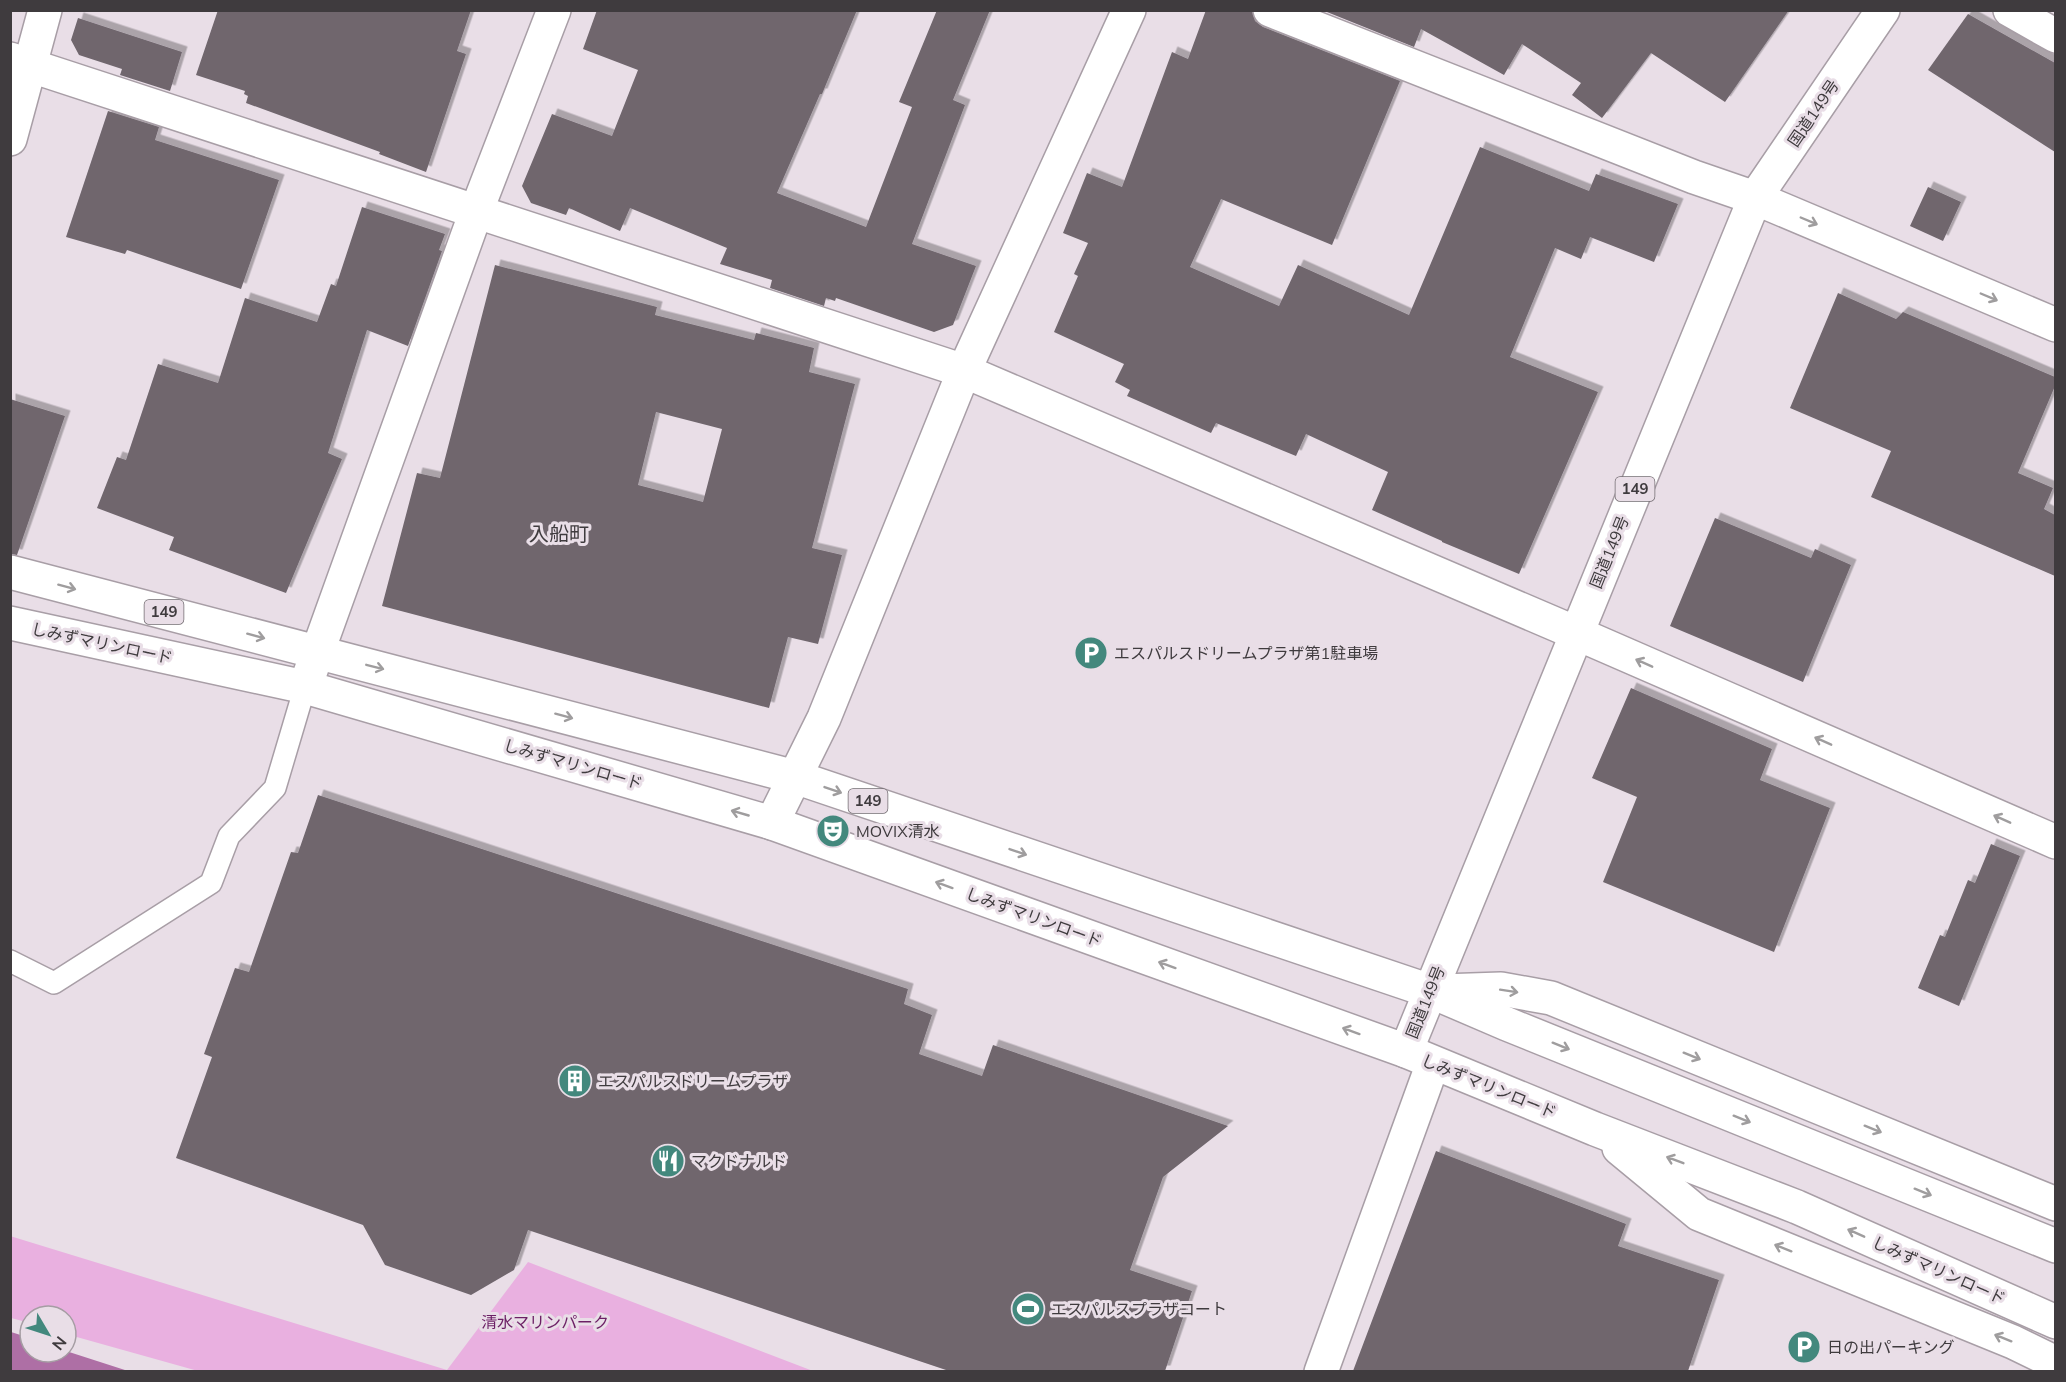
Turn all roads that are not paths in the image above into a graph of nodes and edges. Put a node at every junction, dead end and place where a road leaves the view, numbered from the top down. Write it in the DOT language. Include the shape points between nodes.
graph roads {
  1 [pos="45,10"];
  2 [pos="554,10"];
  3 [pos="1129,10"];
  4 [pos="1270,10"];
  5 [pos="1883,10"];
  6 [pos="2010,10"];
  7 [pos="2055,36"];
  8 [pos="20,62"];
  9 [pos="10,139"];
  10 [pos="1755,198"];
  11 [pos="476,212"];
  12 [pos="2055,325"];
  13 [pos="964,371"];
  14 [pos="10,572"];
  15 [pos="10,623"];
  16 [pos="1576,633"];
  17 [pos="318,653"];
  18 [pos="305,687"];
  19 [pos="795,777"];
  20 [pos="772,822"];
  21 [pos="2055,842"];
  22 [pos="10,961"];
  23 [pos="1430,991"];
  24 [pos="1419,1057"];
  25 [pos="1594,1129"];
  26 [pos="2055,1204"];
  27 [pos="2051,1243"];
  28 [pos="2055,1322"];
  29 [pos="2055,1363"];
  30 [pos="1320,1371"];
  1 -- 8 [label="main road"];
  2 -- 11 [label="main road"];
  3 -- 13 [label="main road"];
  4 -- 10 [label="main road"];
  5 -- 10 [label="main road, 国道149号 / 149"];
  6 -- 7 [label="main road"];
  8 -- 9 [label="main road"];
  8 -- 11 [label="main road"];
  10 -- 12 [label="main road, one-way"];
  10 -- 16 [label="main road, 国道149号 / 149"];
  11 -- 13 [label="main road"];
  11 -- 17 [label="main road"];
  13 -- 16 [label="main road"];
  13 -- 19 [label="main road" via="824,718"];
  14 -- 17 [label="main road, 149, one-way"];
  15 -- 18 [label="main road, しみずマリンロード"];
  21 -- 16 [label="main road, one-way"];
  16 -- 23 [label="main road, 国道149号 / 149"];
  17 -- 18 [label="main road"];
  17 -- 19 [label="main road, 149, one-way"];
  20 -- 18 [label="main road, しみずマリンロード, one-way"];
  18 -- 22 [label="lane" via="275,788 229,836 211,883 54,983"];
  19 -- 20 [label="main road"];
  19 -- 23 [label="main road, 149, one-way"];
  24 -- 20 [label="main road, しみずマリンロード, one-way"];
  23 -- 24 [label="main road, 国道149号 / 149"];
  23 -- 26 [label="main road, one-way" via="1501,989 1551,998"];
  23 -- 27 [label="main road, one-way"];
  24 -- 25 [label="main road, しみずマリンロード"];
  24 -- 30 [label="main road, 国道149号"];
  28 -- 25 [label="main road, しみずマリンロード, one-way" via="1797,1207"];
  29 -- 25 [label="main road, one-way" via="2013,1342 1699,1214"];
}
